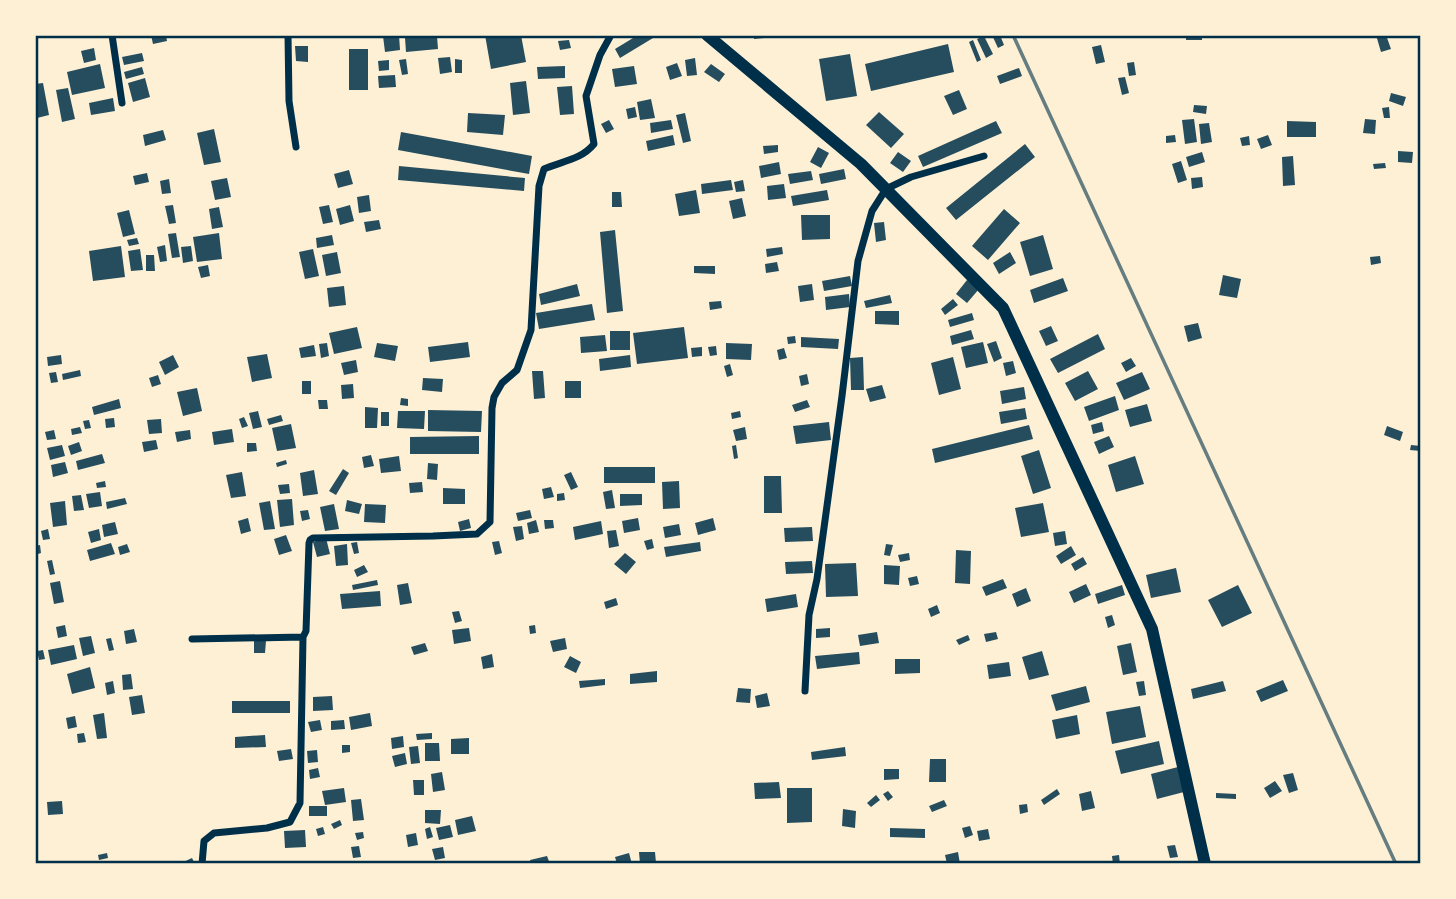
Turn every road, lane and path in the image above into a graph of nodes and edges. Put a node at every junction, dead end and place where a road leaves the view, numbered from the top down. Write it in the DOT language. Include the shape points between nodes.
graph roads {
  1 [pos="112,35"];
  2 [pos="288,35"];
  3 [pos="611,35"];
  4 [pos="707,35"];
  5 [pos="122,103"];
  6 [pos="296,147"];
  7 [pos="984,156"];
  8 [pos="886,189"];
  9 [pos="303,637"];
  10 [pos="192,639"];
  11 [pos="805,691"];
  12 [pos="202,864"];
  13 [pos="1205,864"];
  1 -- 5 [label="street"];
  2 -- 6 [label="street" via="289,101"];
  3 -- 9 [label="street" via="586,96 594,144 587,153 544,169 539,186 531,330 517,370 502,383 492,408 490,522 477,534 313,538"];
  4 -- 8 [label="highway"];
  7 -- 8 [label="street"];
  8 -- 11 [label="street" via="872,211 858,261 809,615"];
  8 -- 13 [label="highway" via="1003,308 1152,629"];
  9 -- 10 [label="street"];
  9 -- 12 [label="street" via="300,803 290,822 214,833 204,841"];
}
